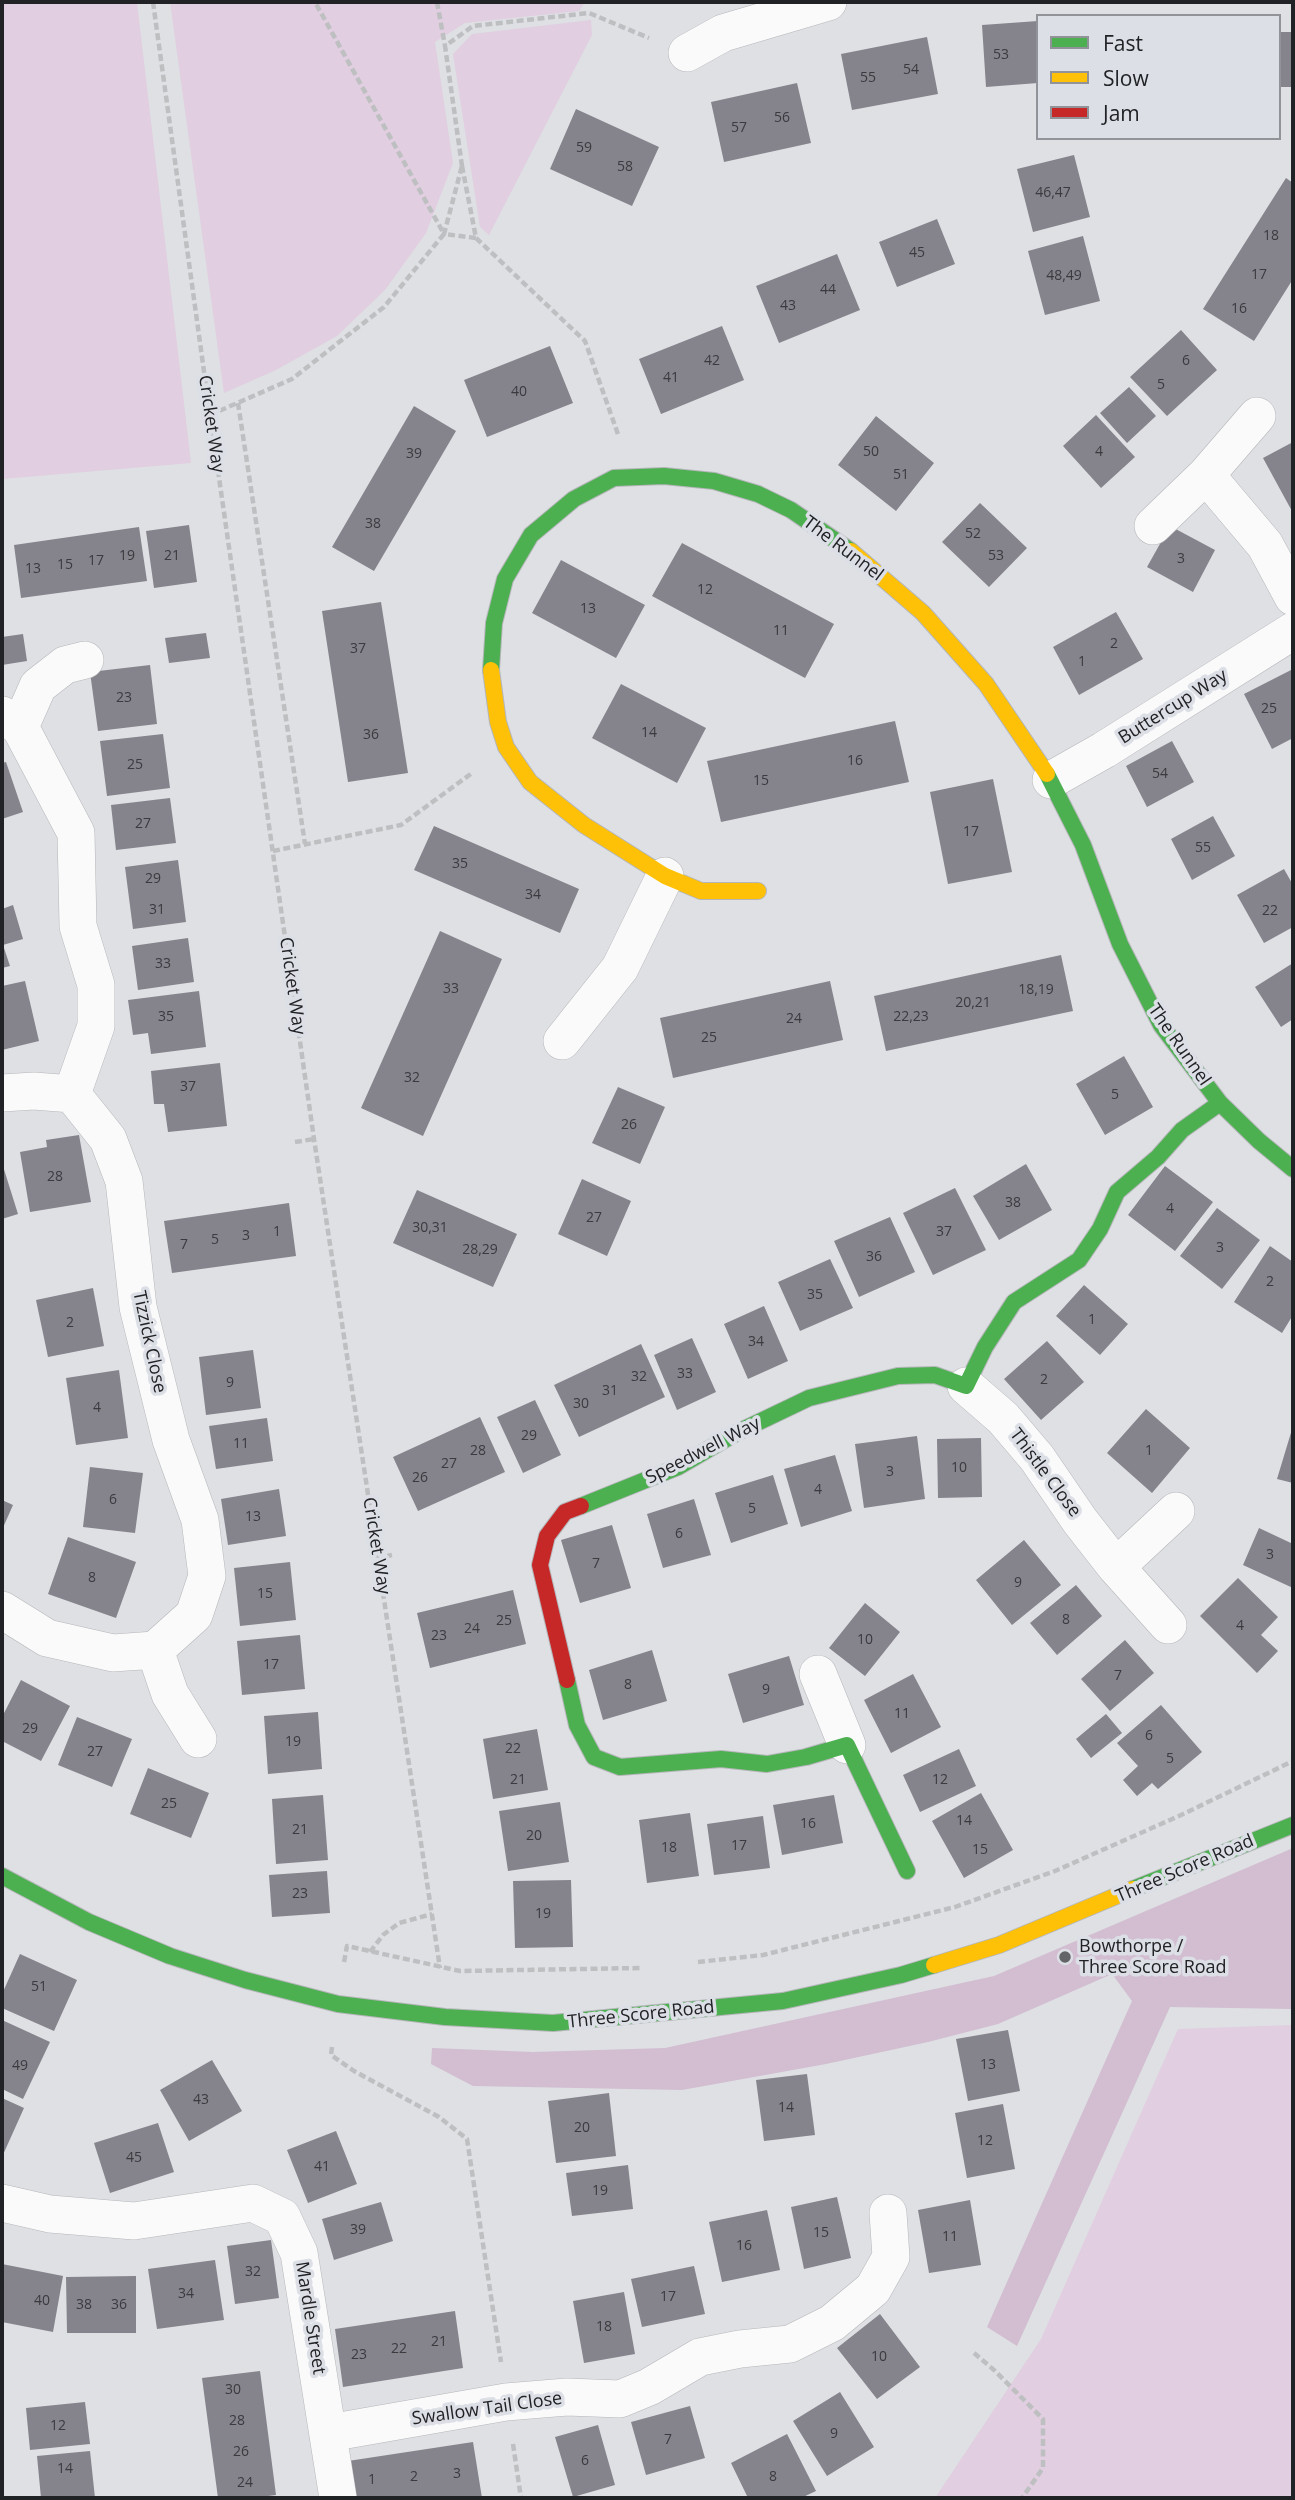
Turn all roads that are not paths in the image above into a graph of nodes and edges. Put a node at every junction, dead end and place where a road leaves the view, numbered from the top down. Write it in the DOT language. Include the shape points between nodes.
graph roads {
  1 [pos="828,2"];
  2 [pos="687,53"];
  3 [pos="1258,416"];
  4 [pos="1206,475"];
  5 [pos="1153,526"];
  6 [pos="1293,597"];
  7 [pos="1293,631"];
  8 [pos="85,660"];
  9 [pos="11,721"];
  10 [pos="1051,780"];
  11 [pos="665,877"];
  12 [pos="758,891"];
  13 [pos="562,1041"];
  14 [pos="2,1093"];
  15 [pos="72,1094"];
  16 [pos="1220,1103"];
  17 [pos="1293,1169"];
  18 [pos="966,1386"];
  19 [pos="1176,1511"];
  20 [pos="1116,1567"];
  21 [pos="2,1610"];
  22 [pos="1168,1625"];
  23 [pos="155,1650"];
  24 [pos="818,1674"];
  25 [pos="198,1739"];
  26 [pos="847,1745"];
  27 [pos="1287,1823"];
  28 [pos="907,1871"];
  29 [pos="2,1877"];
  30 [pos="2,2203"];
  31 [pos="888,2213"];
  32 [pos="329,2433"];
  33 [pos="338,2498"];
  1 -- 2 [label="street" via="723,33"];
  3 -- 4 [label="street"];
  4 -- 5 [label="street"];
  4 -- 6 [label="street" via="1265,545"];
  7 -- 10 [label="street, Buttercup Way"];
  8 -- 9 [label="street" via="65,665 38,686"];
  9 -- 15 [label="street" via="76,833 78,926 96,985 96,1026"];
  10 -- 11 [label="street, The Runnel" via="986,684 923,613 853,552 791,510 758,494 714,481 614,478 574,499 531,536 505,579 494,623 491,666 498,722 506,747 530,782 584,825"];
  10 -- 16 [label="street, The Runnel" via="1083,845 1120,944 1161,1025"];
  11 -- 12 [label="street, The Runnel" via="701,891"];
  11 -- 13 [label="street" via="620,968"];
  14 -- 15 [label="street"];
  15 -- 23 [label="street, Tizzick Close" via="108,1139 124,1181 138,1307 171,1440 200,1520 207,1576 203,1589 194,1615"];
  16 -- 17 [label="street, The Runnel"];
  16 -- 18 [label="street" via="1182,1130 1117,1192 1079,1260 1014,1302"];
  18 -- 20 [label="street, Thistle Close" via="1003,1418 1037,1458"];
  18 -- 26 [label="street, Speedwell Way" via="935,1375 898,1376 809,1398 678,1467 565,1512 547,1536 540,1565 577,1725 594,1757 620,1767 721,1759 767,1764"];
  19 -- 20 [label="street"];
  20 -- 22 [label="street, Thistle Close"];
  21 -- 23 [label="street" via="47,1638 113,1653"];
  23 -- 25 [label="street" via="170,1694"];
  24 -- 26 [label="street"];
  26 -- 28 [label="street"];
  27 -- 29 [label="street, Three Score Road" via="999,1945 901,1975 783,2001 553,2024 338,2004 245,1980 170,1956 89,1922"];
  30 -- 32 [label="street, Mardle Street" via="50,2214 134,2221 253,2203 282,2217 299,2253"];
  31 -- 32 [label="street, Swallow Tail Close" via="891,2257 873,2288 832,2323 790,2344 700,2357 620,2399 506,2402"];
  32 -- 33 [label="street, Mardle Street"];
}
